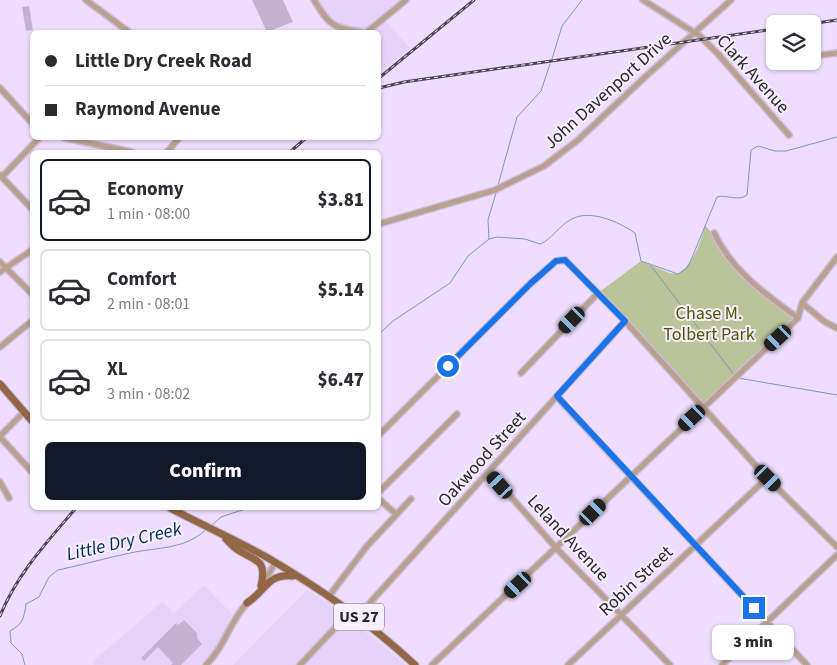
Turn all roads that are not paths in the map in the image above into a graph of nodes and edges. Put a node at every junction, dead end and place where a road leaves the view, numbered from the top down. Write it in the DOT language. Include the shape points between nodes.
graph roads {
  1 [pos="86,0"];
  2 [pos="314,0"];
  3 [pos="406,0"];
  4 [pos="643,0"];
  5 [pos="731,0"];
  6 [pos="126,30"];
  7 [pos="352,30"];
  8 [pos="369,30"];
  9 [pos="695,33"];
  10 [pos="837,53"];
  11 [pos="821,55"];
  12 [pos="0,90"];
  13 [pos="30,121"];
  14 [pos="789,135"];
  15 [pos="37,140"];
  16 [pos="75,140"];
  17 [pos="177,140"];
  18 [pos="122,150"];
  19 [pos="169,150"];
  20 [pos="1,176"];
  21 [pos="30,208"];
  22 [pos="381,223"];
  23 [pos="714,233"];
  24 [pos="30,251"];
  25 [pos="837,257"];
  26 [pos="0,262"];
  27 [pos="6,267"];
  28 [pos="0,272"];
  29 [pos="30,292"];
  30 [pos="598,293"];
  31 [pos="802,303"];
  32 [pos="798,318"];
  33 [pos="625,321"];
  34 [pos="30,323"];
  35 [pos="837,328"];
  36 [pos="0,347"];
  37 [pos="521,373"];
  38 [pos="1,387"];
  39 [pos="557,396"];
  40 [pos="704,407"];
  41 [pos="24,412"];
  42 [pos="457,414"];
  43 [pos="30,419"];
  44 [pos="381,433"];
  45 [pos="0,437"];
  46 [pos="30,470"];
  47 [pos="489,472"];
  48 [pos="629,476"];
  49 [pos="768,478"];
  50 [pos="0,482"];
  51 [pos="381,490"];
  52 [pos="9,498"];
  53 [pos="411,499"];
  54 [pos="381,501"];
  55 [pos="174,510"];
  56 [pos="396,514"];
  57 [pos="230,540"];
  58 [pos="694,545"];
  59 [pos="837,546"];
  60 [pos="557,549"];
  61 [pos="837,555"];
  62 [pos="275,563"];
  63 [pos="298,576"];
  64 [pos="261,586"];
  65 [pos="329,596"];
  66 [pos="247,602"];
  67 [pos="351,611"];
  68 [pos="621,614"];
  69 [pos="358,616"];
  70 [pos="766,621"];
  71 [pos="206,665"];
  72 [pos="300,665"];
  73 [pos="414,665"];
  74 [pos="432,665"];
  75 [pos="568,665"];
  76 [pos="670,665"];
  77 [pos="722,665"];
  78 [pos="808,665"];
  1 -- 6 [label="street"];
  2 -- 7 [label="street" via="326,19 335,26"];
  3 -- 8 [label="street"];
  4 -- 9 [label="street, Clark Avenue"];
  5 -- 9 [label="street, John Davenport Drive"];
  9 -- 14 [label="street, Clark Avenue" via="718,54"];
  9 -- 22 [label="street, John Davenport Drive" via="574,144 539,169 495,190"];
  10 -- 11 [label="street"];
  12 -- 13 [label="street"];
  15 -- 20 [label="street"];
  16 -- 18 [label="street"];
  17 -- 19 [label="street"];
  20 -- 21 [label="street"];
  23 -- 32 [label="street" via="726,255 752,284"];
  24 -- 27 [label="street"];
  25 -- 31 [label="street"];
  26 -- 27 [label="street"];
  27 -- 28 [label="street"];
  27 -- 29 [label="street"];
  30 -- 33 [label="street"];
  30 -- 37 [label="street"];
  30 -- 44 [label="street" via="565,260 556,261"];
  31 -- 32 [label="street"];
  31 -- 35 [label="street"];
  32 -- 40 [label="street"];
  33 -- 39 [label="street, Oakwood Street"];
  33 -- 40 [label="street"];
  34 -- 36 [label="street"];
  38 -- 41 [label="main road"];
  39 -- 47 [label="street, Oakwood Street"];
  39 -- 48 [label="street"];
  40 -- 48 [label="street"];
  40 -- 49 [label="street"];
  41 -- 43 [label="main road"];
  41 -- 45 [label="street"];
  42 -- 51 [label="street"];
  45 -- 46 [label="street"];
  47 -- 60 [label="street, Leland Avenue"];
  47 -- 69 [label="street, Oakwood Street"];
  48 -- 58 [label="street"];
  48 -- 60 [label="street"];
  49 -- 58 [label="street, Robin Street"];
  49 -- 59 [label="street"];
  50 -- 52 [label="street"];
  53 -- 56 [label="street"];
  54 -- 56 [label="street"];
  55 -- 57 [label="main road"];
  56 -- 65 [label="street"];
  57 -- 62 [label="main road, US 27"];
  57 -- 64 [label="main road" via="238,550 260,562 264,574"];
  58 -- 68 [label="street, Robin Street"];
  58 -- 70 [label="street"];
  60 -- 68 [label="street, Leland Avenue"];
  60 -- 74 [label="street"];
  61 -- 70 [label="street"];
  62 -- 63 [label="main road, US 27"];
  62 -- 64 [label="street"];
  63 -- 65 [label="main road, US 27"];
  63 -- 66 [label="main road" via="274,577"];
  64 -- 66 [label="street"];
  65 -- 67 [label="main road, US 27"];
  66 -- 71 [label="street" via="234,620 220,650"];
  67 -- 69 [label="main road, US 27"];
  67 -- 72 [label="street"];
  68 -- 75 [label="street, Robin Street"];
  68 -- 76 [label="street, Leland Avenue"];
  69 -- 73 [label="main road, US 27"];
  70 -- 77 [label="street"];
  70 -- 78 [label="street"];
}
